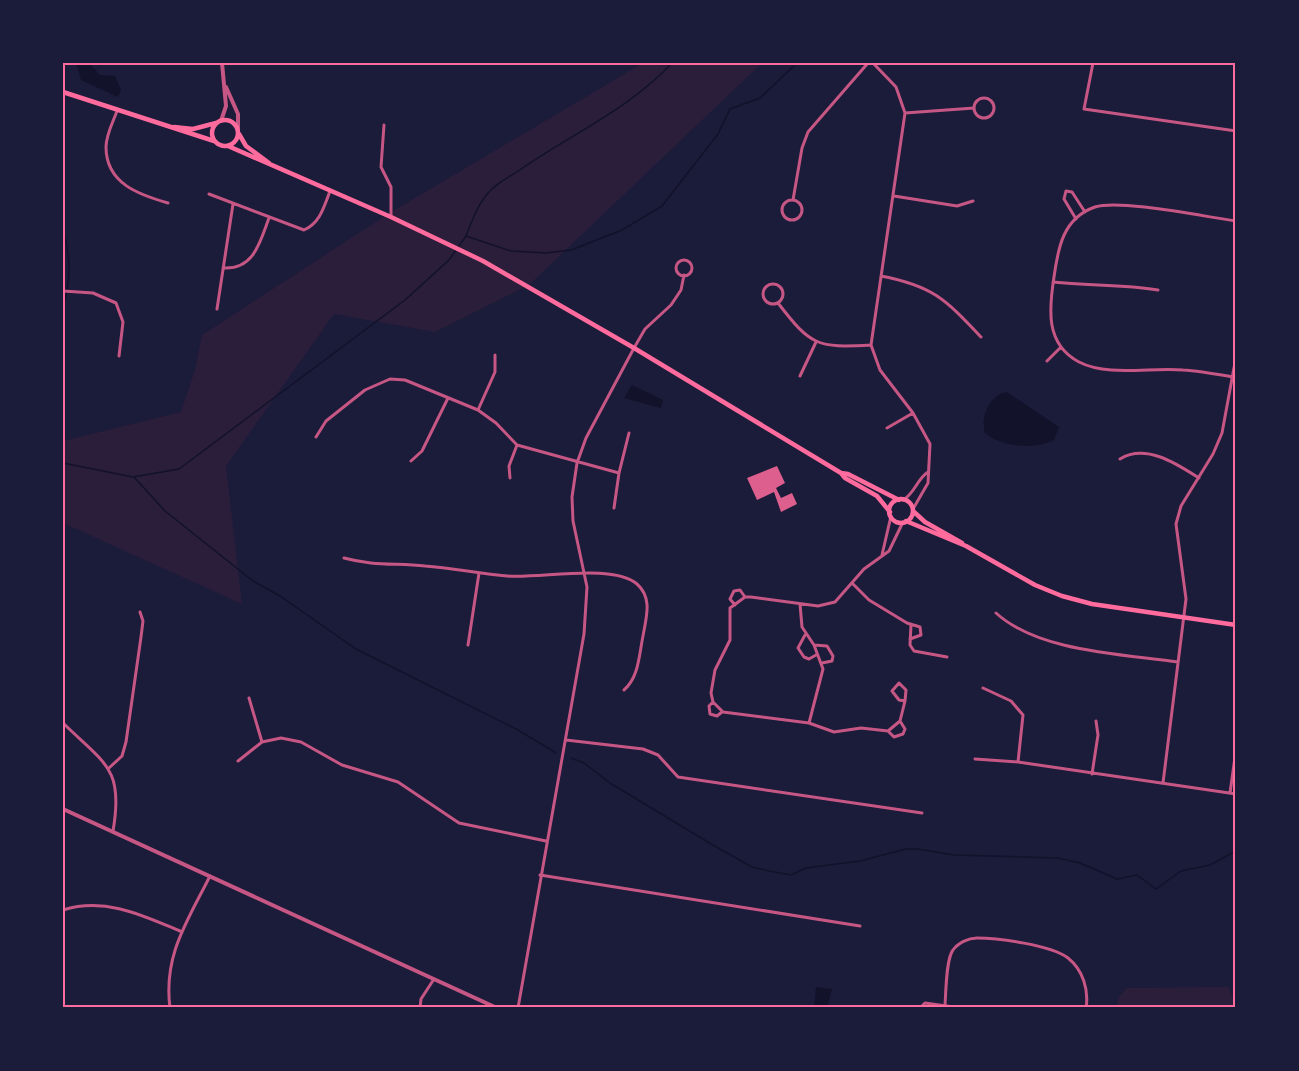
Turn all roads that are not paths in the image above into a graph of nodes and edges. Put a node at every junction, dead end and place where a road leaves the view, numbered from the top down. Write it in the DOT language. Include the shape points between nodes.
graph roads {
  1 [pos="222,63"];
  2 [pos="868,63"];
  3 [pos="873,63"];
  4 [pos="1093,63"];
  5 [pos="225,86"];
  6 [pos="63,92"];
  7 [pos="974,108"];
  8 [pos="117,111"];
  9 [pos="905,114"];
  10 [pos="219,122"];
  11 [pos="384,125"];
  12 [pos="169,127"];
  13 [pos="238,131"];
  14 [pos="1236,131"];
  15 [pos="214,141"];
  16 [pos="228,146"];
  17 [pos="271,165"];
  18 [pos="330,191"];
  19 [pos="209,194"];
  20 [pos="894,196"];
  21 [pos="793,200"];
  22 [pos="973,201"];
  23 [pos="168,203"];
  24 [pos="233,204"];
  25 [pos="1085,212"];
  26 [pos="391,216"];
  27 [pos="269,218"];
  28 [pos="1076,219"];
  29 [pos="1236,221"];
  30 [pos="223,268"];
  31 [pos="684,275"];
  32 [pos="881,276"];
  33 [pos="1053,282"];
  34 [pos="1158,290"];
  35 [pos="63,291"];
  36 [pos="778,303"];
  37 [pos="217,309"];
  38 [pos="981,337"];
  39 [pos="816,342"];
  40 [pos="871,345"];
  41 [pos="1061,347"];
  42 [pos="634,348"];
  43 [pos="495,355"];
  44 [pos="119,356"];
  45 [pos="1236,357"];
  46 [pos="1047,361"];
  47 [pos="800,376"];
  48 [pos="1233,377"];
  49 [pos="448,398"];
  50 [pos="478,410"];
  51 [pos="913,412"];
  52 [pos="887,428"];
  53 [pos="629,433"];
  54 [pos="316,437"];
  55 [pos="517,445"];
  56 [pos="1120,459"];
  57 [pos="411,461"];
  58 [pos="577,463"];
  59 [pos="928,472"];
  60 [pos="619,473"];
  61 [pos="841,473"];
  62 [pos="510,478"];
  63 [pos="1199,478"];
  64 [pos="901,500"];
  65 [pos="614,508"];
  66 [pos="913,510"];
  67 [pos="890,514"];
  68 [pos="905,522"];
  69 [pos="966,546"];
  70 [pos="882,557"];
  71 [pos="344,558"];
  72 [pos="585,571"];
  73 [pos="479,573"];
  74 [pos="853,584"];
  75 [pos="745,597"];
  76 [pos="800,604"];
  77 [pos="735,605"];
  78 [pos="140,612"];
  79 [pos="996,613"];
  80 [pos="1184,618"];
  81 [pos="911,625"];
  82 [pos="1236,625"];
  83 [pos="805,634"];
  84 [pos="910,639"];
  85 [pos="468,645"];
  86 [pos="814,645"];
  87 [pos="816,655"];
  88 [pos="947,657"];
  89 [pos="1178,662"];
  90 [pos="822,663"];
  91 [pos="983,688"];
  92 [pos="624,690"];
  93 [pos="249,698"];
  94 [pos="905,701"];
  95 [pos="713,702"];
  96 [pos="723,712"];
  97 [pos="900,721"];
  98 [pos="1096,721"];
  99 [pos="63,723"];
  100 [pos="809,723"];
  101 [pos="888,731"];
  102 [pos="565,740"];
  103 [pos="261,742"];
  104 [pos="1236,750"];
  105 [pos="975,759"];
  106 [pos="238,760"];
  107 [pos="1018,762"];
  108 [pos="109,768"];
  109 [pos="1092,774"];
  110 [pos="1163,783"];
  111 [pos="1230,793"];
  112 [pos="1236,794"];
  113 [pos="63,809"];
  114 [pos="922,813"];
  115 [pos="113,831"];
  116 [pos="546,841"];
  117 [pos="540,875"];
  118 [pos="210,876"];
  119 [pos="63,910"];
  120 [pos="860,926"];
  121 [pos="180,931"];
  122 [pos="434,979"];
  123 [pos="945,1005"];
  124 [pos="83,1007"];
  125 [pos="74,1008"];
  126 [pos="170,1008"];
  127 [pos="420,1008"];
  128 [pos="497,1008"];
  129 [pos="518,1008"];
  130 [pos="920,1008"];
  131 [pos="961,1008"];
  132 [pos="1086,1008"];
  1 -- 5 [label="street"];
  2 -- 21 [label="street" via="808,132"];
  3 -- 9 [label="street" via="896,87"];
  4 -- 14 [label="street" via="1084,109"];
  5 -- 10 [label="street" via="226,106"];
  5 -- 13 [label="street" via="238,114"];
  6 -- 8 [label="main road"];
  7 -- 7 [label="street" via="985,118 994,106 988,98 981,98"];
  7 -- 9 [label="street"];
  8 -- 12 [label="main road"];
  8 -- 23 [label="street" via="106,147 116,176 138,194"];
  9 -- 20 [label="street"];
  10 -- 12 [label="main road" via="193,129"];
  10 -- 13 [label="main road" via="230,120"];
  10 -- 15 [label="main road" via="213,129"];
  11 -- 26 [label="street" via="381,162 391,187"];
  12 -- 15 [label="main road"];
  13 -- 16 [label="main road" via="235,143"];
  13 -- 17 [label="main road" via="246,146"];
  15 -- 16 [label="main road"];
  16 -- 17 [label="main road"];
  17 -- 18 [label="main road"];
  18 -- 26 [label="main road"];
  18 -- 27 [label="street" via="313,226 304,230"];
  19 -- 24 [label="street"];
  20 -- 22 [label="street" via="957,207"];
  20 -- 32 [label="street"];
  21 -- 21 [label="street" via="787,201 782,210 790,220 797,219 802,211 799,202"];
  24 -- 27 [label="street"];
  24 -- 30 [label="street"];
  25 -- 28 [label="street"];
  25 -- 28 [label="street" via="1072,192 1066,191 1064,199"];
  25 -- 29 [label="street" via="1117,204"];
  26 -- 42 [label="main road" via="465,252"];
  27 -- 30 [label="street" via="247,263 234,269"];
  28 -- 33 [label="street" via="1060,241"];
  30 -- 37 [label="street"];
  31 -- 31 [label="street" via="692,267 685,260 678,262 676,269"];
  31 -- 42 [label="street" via="681,290 671,305 645,329"];
  32 -- 38 [label="street" via="912,282 934,292"];
  32 -- 40 [label="street"];
  33 -- 34 [label="street" via="1084,286 1126,284"];
  33 -- 41 [label="street" via="1049,318"];
  35 -- 44 [label="street" via="93,293 116,303 123,322"];
  36 -- 36 [label="street" via="766,302 766,287 780,287 783,296"];
  36 -- 39 [label="street" via="799,330"];
  39 -- 40 [label="street" via="837,347"];
  39 -- 47 [label="street"];
  40 -- 51 [label="street" via="880,370"];
  41 -- 46 [label="street"];
  41 -- 48 [label="street" via="1077,361 1096,368 1184,370"];
  42 -- 58 [label="street" via="590,429"];
  42 -- 61 [label="main road"];
  43 -- 50 [label="street" via="495,372"];
  45 -- 48 [label="street"];
  48 -- 63 [label="street" via="1222,433"];
  49 -- 50 [label="street"];
  49 -- 54 [label="street" via="414,382 390,379 343,405"];
  49 -- 57 [label="street" via="422,451"];
  50 -- 55 [label="street"];
  51 -- 52 [label="street"];
  51 -- 59 [label="street" via="930,444"];
  53 -- 60 [label="street"];
  55 -- 58 [label="street"];
  55 -- 62 [label="street" via="509,466"];
  56 -- 63 [label="street" via="1135,454 1158,456"];
  58 -- 60 [label="street"];
  58 -- 72 [label="street" via="573,521"];
  59 -- 64 [label="street" via="921,476 911,494"];
  59 -- 66 [label="street" via="928,483"];
  60 -- 65 [label="street"];
  61 -- 64 [label="main road"];
  61 -- 67 [label="main road" via="882,500"];
  63 -- 80 [label="street" via="1181,507 1176,524 1185,580"];
  64 -- 66 [label="main road" via="909,502"];
  64 -- 67 [label="main road" via="892,504"];
  66 -- 68 [label="main road"];
  66 -- 69 [label="main road" via="925,522"];
  67 -- 68 [label="main road" via="897,522"];
  67 -- 70 [label="street"];
  68 -- 69 [label="main road"];
  68 -- 70 [label="street"];
  69 -- 80 [label="main road" via="1062,596"];
  70 -- 74 [label="street" via="864,569"];
  71 -- 73 [label="street" via="376,565"];
  72 -- 73 [label="street" via="533,577"];
  72 -- 92 [label="street" via="631,581 646,598 636,672"];
  72 -- 102 [label="street" via="584,634"];
  73 -- 85 [label="street"];
  74 -- 76 [label="street" via="835,602 818,606"];
  74 -- 81 [label="street" via="869,600"];
  75 -- 76 [label="street"];
  75 -- 77 [label="street"];
  75 -- 77 [label="street" via="741,590 734,591 730,598"];
  76 -- 83 [label="street"];
  77 -- 95 [label="street" via="728,614 730,640 712,681"];
  78 -- 108 [label="street" via="141,637 126,742 122,756"];
  79 -- 89 [label="street" via="1006,622 1060,644"];
  80 -- 82 [label="main road"];
  80 -- 89 [label="street"];
  81 -- 84 [label="street"];
  81 -- 84 [label="street" via="918,625 921,630 919,638"];
  83 -- 86 [label="street"];
  83 -- 87 [label="street" via="798,648 801,654 809,659"];
  84 -- 88 [label="street" via="914,651"];
  86 -- 87 [label="street"];
  86 -- 90 [label="street" via="826,646 831,652 832,661"];
  87 -- 90 [label="street"];
  89 -- 110 [label="street"];
  90 -- 100 [label="street"];
  91 -- 107 [label="street" via="1011,701 1023,715"];
  93 -- 103 [label="street"];
  94 -- 94 [label="street" via="906,690 897,684 894,694"];
  94 -- 97 [label="street"];
  95 -- 96 [label="street"];
  95 -- 96 [label="street" via="710,714 717,716"];
  96 -- 100 [label="street"];
  97 -- 101 [label="street"];
  97 -- 101 [label="street" via="905,729 900,736 894,737"];
  98 -- 109 [label="street" via="1098,735"];
  99 -- 108 [label="street"];
  100 -- 101 [label="street" via="834,732 861,728"];
  102 -- 114 [label="street" via="643,749 658,754 678,777"];
  102 -- 116 [label="street"];
  103 -- 106 [label="street"];
  103 -- 116 [label="street" via="281,738 301,741 342,765 398,782 459,824"];
  104 -- 111 [label="street"];
  105 -- 107 [label="street"];
  107 -- 109 [label="street"];
  108 -- 115 [label="street" via="117,795"];
  109 -- 110 [label="street"];
  110 -- 111 [label="street"];
  111 -- 112 [label="street"];
  113 -- 115 [label="street"];
  115 -- 118 [label="street"];
  116 -- 117 [label="street"];
  117 -- 120 [label="street"];
  117 -- 129 [label="street"];
  118 -- 121 [label="street"];
  118 -- 122 [label="street"];
  119 -- 121 [label="street" via="85,905 121,908"];
  121 -- 126 [label="street" via="171,968"];
  122 -- 127 [label="street" via="421,999"];
  122 -- 128 [label="street"];
  123 -- 130 [label="street" via="925,1003"];
  123 -- 131 [label="street"];
  123 -- 132 [label="street" via="952,951 976,938 1036,946 1067,958 1080,972 1086,988"];
  124 -- 125 [label="street"];
}
